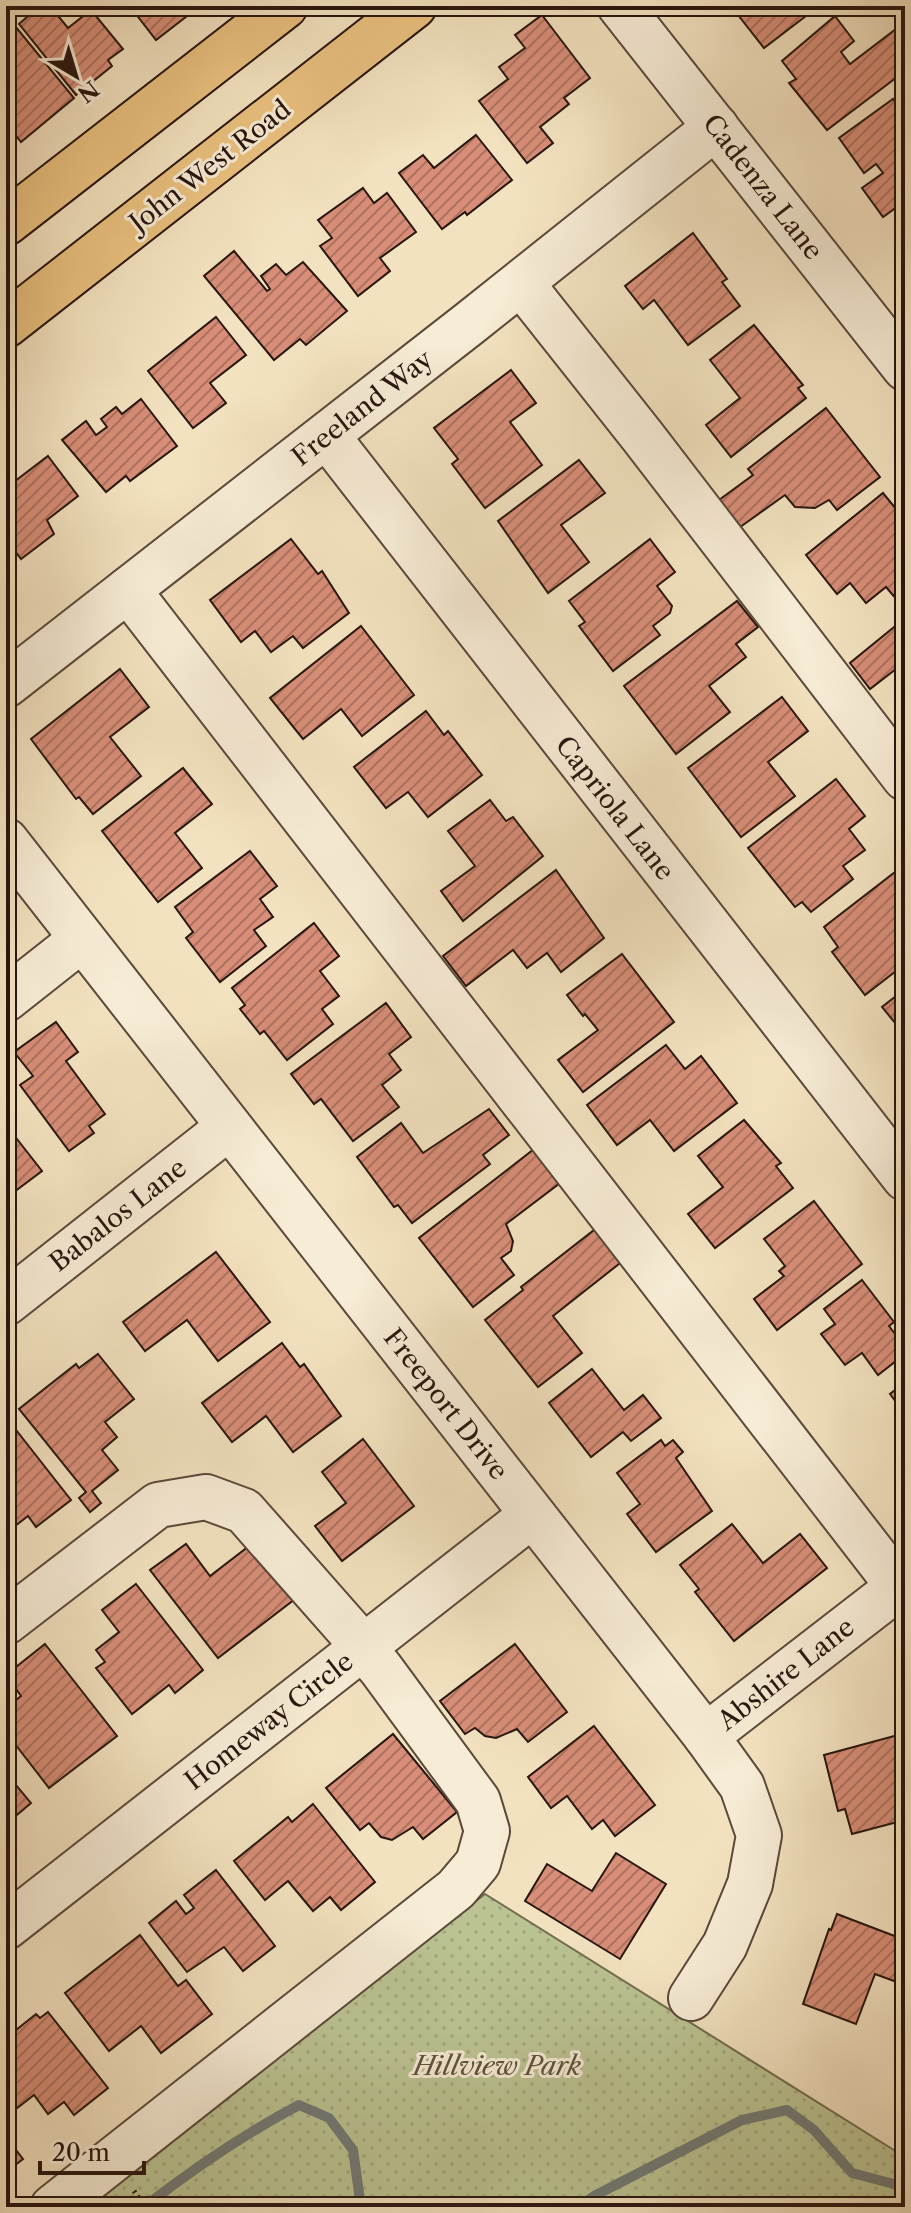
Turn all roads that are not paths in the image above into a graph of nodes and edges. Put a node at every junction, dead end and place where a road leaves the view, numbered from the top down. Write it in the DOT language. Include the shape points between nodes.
graph roads {
  1 [pos="285,6"];
  2 [pos="414,6"];
  3 [pos="620,6"];
  4 [pos="716,127"];
  5 [pos="6,223"];
  6 [pos="521,283"];
  7 [pos="6,325"];
  8 [pos="905,368"];
  9 [pos="327,436"];
  10 [pos="128,590"];
  11 [pos="6,685"];
  12 [pos="905,778"];
  13 [pos="6,841"];
  14 [pos="82,939"];
  15 [pos="6,999"];
  16 [pos="229,1127"];
  17 [pos="905,1178"];
  18 [pos="6,1303"];
  19 [pos="532,1515"];
  20 [pos="902,1584"];
  21 [pos="6,1622"];
  22 [pos="363,1648"];
  23 [pos="706,1736"];
  24 [pos="6,1927"];
  25 [pos="691,1998"];
  26 [pos="53,2207"];
  1 -- 5 [label="main road"];
  2 -- 7 [label="main road, John West Road"];
  3 -- 4 [label="street, Cadenza Lane"];
  4 -- 6 [label="street, Freeland Way"];
  4 -- 8 [label="street, Cadenza Lane"];
  6 -- 9 [label="street, Freeland Way"];
  6 -- 12 [label="street"];
  9 -- 10 [label="street, Freeland Way"];
  9 -- 17 [label="street, Capriola Lane"];
  10 -- 11 [label="street, Freeland Way"];
  10 -- 20 [label="street"];
  13 -- 14 [label="street, Freeport Drive"];
  14 -- 15 [label="street"];
  14 -- 16 [label="street, Freeport Drive"];
  16 -- 18 [label="street, Babalos Lane"];
  16 -- 19 [label="street, Freeport Drive"];
  19 -- 22 [label="street, Homeway Circle"];
  19 -- 23 [label="street, Freeport Drive"];
  20 -- 23 [label="street, Abshire Lane"];
  21 -- 22 [label="street" via="158,1505 206,1497 244,1511"];
  22 -- 24 [label="street, Homeway Circle"];
  22 -- 26 [label="street" via="478,1801 487,1831 478,1863 456,1889"];
  23 -- 25 [label="street, Freeport Drive" via="742,1786 759,1835 750,1884 725,1945"];
}
